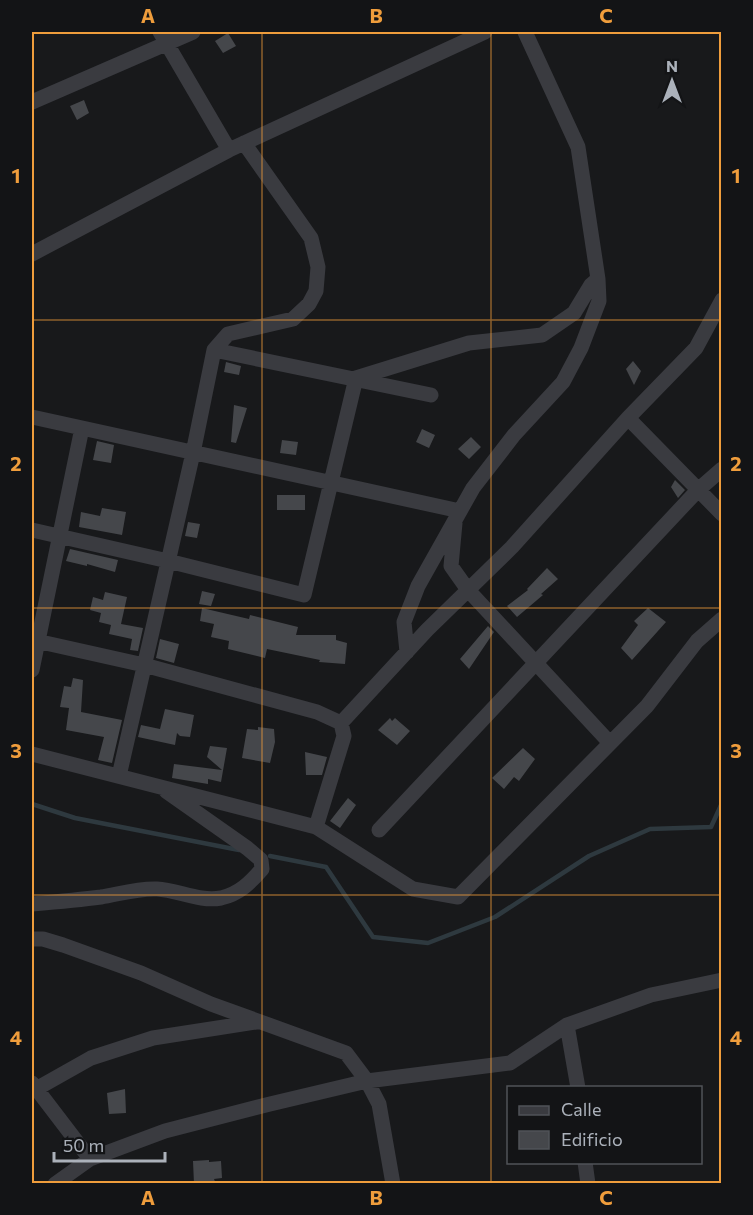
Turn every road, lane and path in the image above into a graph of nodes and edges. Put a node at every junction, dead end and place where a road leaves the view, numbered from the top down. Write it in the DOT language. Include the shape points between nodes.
graph roads {
  1 [pos="194,32"];
  2 [pos="484,32"];
  3 [pos="525,32"];
  4 [pos="163,38"];
  5 [pos="32,102"];
  6 [pos="244,143"];
  7 [pos="229,150"];
  8 [pos="32,254"];
  9 [pos="598,279"];
  10 [pos="722,300"];
  11 [pos="214,350"];
  12 [pos="356,378"];
  13 [pos="430,395"];
  14 [pos="32,417"];
  15 [pos="628,418"];
  16 [pos="82,428"];
  17 [pos="193,453"];
  18 [pos="722,469"];
  19 [pos="332,484"];
  20 [pos="699,490"];
  21 [pos="458,514"];
  22 [pos="722,514"];
  23 [pos="32,530"];
  24 [pos="59,536"];
  25 [pos="168,561"];
  26 [pos="468,590"];
  27 [pos="722,619"];
  28 [pos="35,640"];
  29 [pos="407,652"];
  30 [pos="536,664"];
  31 [pos="144,665"];
  32 [pos="32,670"];
  33 [pos="341,723"];
  34 [pos="610,743"];
  35 [pos="32,754"];
  36 [pos="119,776"];
  37 [pos="158,786"];
  38 [pos="316,827"];
  39 [pos="379,830"];
  40 [pos="32,904"];
  41 [pos="32,939"];
  42 [pos="722,980"];
  43 [pos="259,1022"];
  44 [pos="567,1025"];
  45 [pos="367,1081"];
  46 [pos="34,1086"];
  47 [pos="578,1086"];
  48 [pos="90,1159"];
  49 [pos="585,1164"];
  50 [pos="55,1184"];
  51 [pos="393,1184"];
  52 [pos="588,1184"];
  1 -- 4 [label="street"];
  2 -- 6 [label="street"];
  3 -- 9 [label="street" via="578,147"];
  4 -- 5 [label="street"];
  4 -- 7 [label="street"];
  6 -- 7 [label="street"];
  6 -- 11 [label="street" via="311,238 318,267 316,291 293,319 228,334"];
  7 -- 8 [label="street"];
  9 -- 12 [label="street" via="574,313 542,335 469,343"];
  9 -- 21 [label="street" via="599,301 563,382 514,435"];
  10 -- 15 [label="street" via="696,348"];
  11 -- 12 [label="street"];
  11 -- 17 [label="street"];
  12 -- 13 [label="street"];
  12 -- 19 [label="street"];
  14 -- 16 [label="street"];
  15 -- 20 [label="street"];
  15 -- 26 [label="street"];
  16 -- 17 [label="street"];
  16 -- 24 [label="street"];
  17 -- 19 [label="street"];
  17 -- 25 [label="street"];
  18 -- 20 [label="street"];
  19 -- 21 [label="street"];
  19 -- 25 [label="street" via="304,595"];
  20 -- 22 [label="street"];
  20 -- 30 [label="street"];
  21 -- 26 [label="street" via="451,566"];
  21 -- 29 [label="street" via="418,586 404,622"];
  23 -- 24 [label="street"];
  24 -- 25 [label="street"];
  24 -- 28 [label="street"];
  25 -- 31 [label="street"];
  26 -- 29 [label="street"];
  26 -- 30 [label="street"];
  27 -- 34 [label="street" via="697,641 646,706"];
  28 -- 31 [label="street"];
  28 -- 32 [label="street"];
  29 -- 33 [label="street"];
  30 -- 34 [label="street"];
  30 -- 39 [label="street"];
  31 -- 33 [label="street" via="317,712"];
  31 -- 36 [label="street"];
  33 -- 38 [label="street" via="344,736"];
  34 -- 38 [label="street" via="458,897 413,889"];
  35 -- 36 [label="street"];
  36 -- 37 [label="street"];
  37 -- 38 [label="street"];
  37 -- 40 [label="street" via="261,860 262,869 248,885 220,898 154,889"];
  41 -- 43 [label="street" via="63,945 130,969"];
  42 -- 44 [label="street" via="651,995"];
  43 -- 45 [label="street" via="346,1053"];
  43 -- 46 [label="street" via="153,1038 91,1058"];
  44 -- 45 [label="street" via="510,1063"];
  44 -- 47 [label="street"];
  45 -- 48 [label="street" via="165,1131"];
  45 -- 51 [label="street" via="379,1104"];
  46 -- 48 [label="street"];
  48 -- 50 [label="street"];
  49 -- 52 [label="street"];
}
